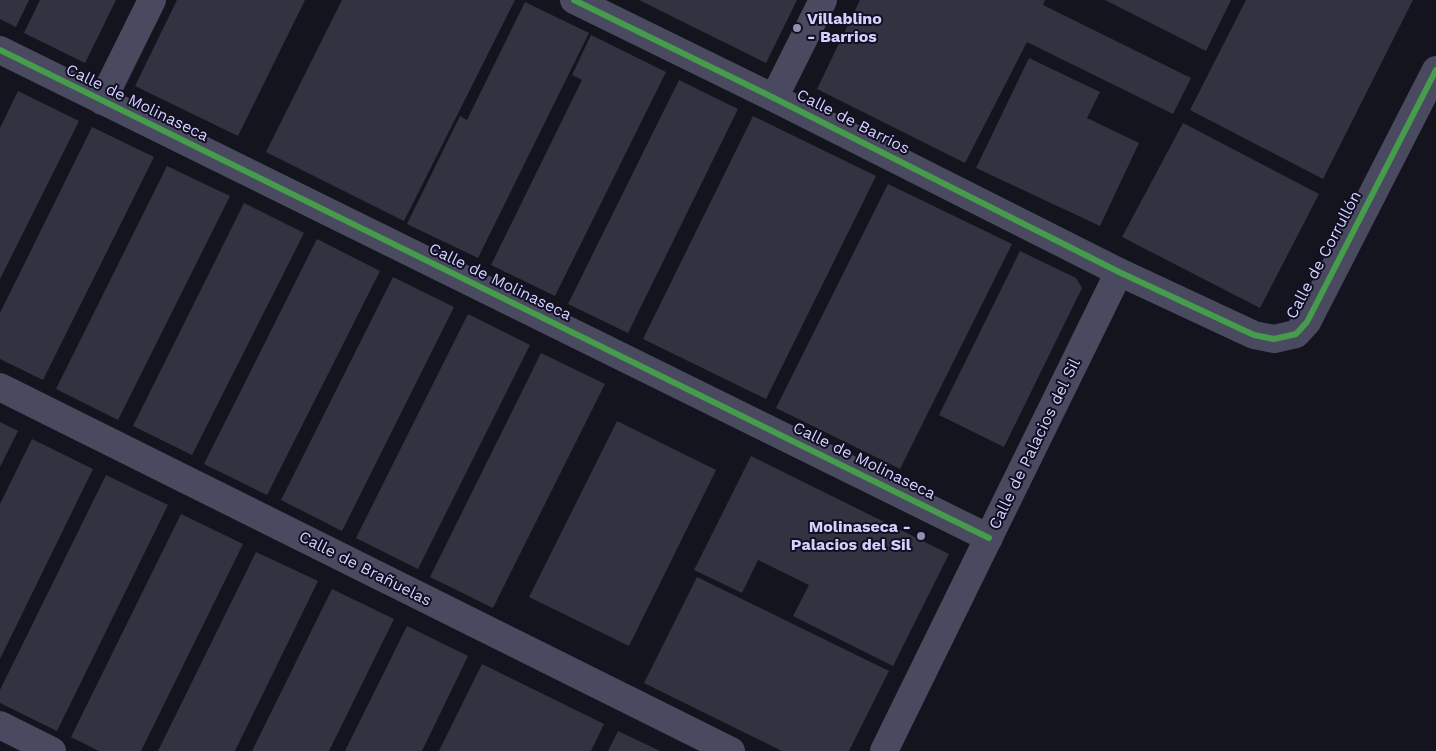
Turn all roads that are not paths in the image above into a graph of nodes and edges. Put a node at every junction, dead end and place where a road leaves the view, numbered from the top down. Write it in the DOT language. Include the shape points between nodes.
graph roads {
  1 [pos="152,0"];
  2 [pos="574,0"];
  3 [pos="823,0"];
  4 [pos="0,50"];
  5 [pos="1436,70"];
  6 [pos="774,98"];
  7 [pos="102,101"];
  8 [pos="1119,272"];
  9 [pos="0,386"];
  10 [pos="989,538"];
  11 [pos="0,725"];
  12 [pos="52,751"];
  13 [pos="731,751"];
  14 [pos="884,751"];
  1 -- 7 [label="street"];
  2 -- 6 [label="street, Calle de Barrios"];
  3 -- 6 [label="street"];
  4 -- 7 [label="street, Calle de Molinaseca"];
  5 -- 8 [label="street, Calle de Corrullón" via="1308,322 1296,334 1274,338 1254,335"];
  6 -- 8 [label="street, Calle de Barrios"];
  7 -- 10 [label="street, Calle de Molinaseca"];
  8 -- 10 [label="street, Calle de Palacios del Sil"];
  9 -- 13 [label="street, Calle de Brañuelas"];
  10 -- 14 [label="street, Calle de Palacios del Sil"];
  11 -- 12 [label="street"];
}
